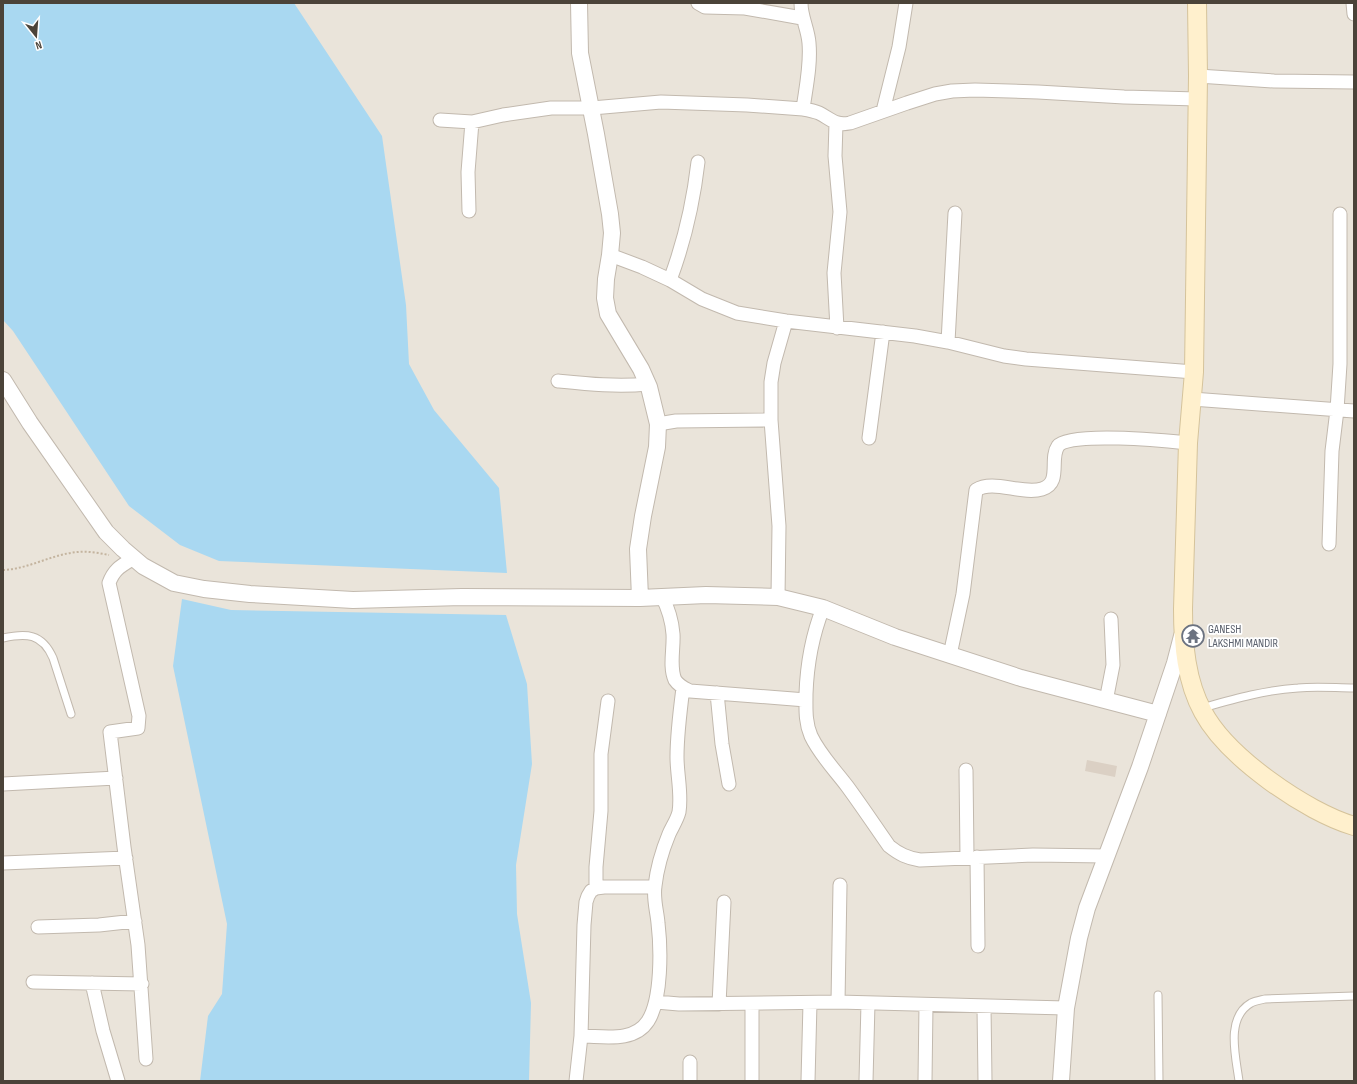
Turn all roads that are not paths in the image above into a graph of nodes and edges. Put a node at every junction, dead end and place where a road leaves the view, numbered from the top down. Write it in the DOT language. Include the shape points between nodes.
graph roads {
  1 [pos="579,3"];
  2 [pos="698,3"];
  3 [pos="801,3"];
  4 [pos="906,3"];
  5 [pos="1197,3"];
  6 [pos="1353,3"];
  7 [pos="1354,14"];
  8 [pos="802,18"];
  9 [pos="1198,76"];
  10 [pos="1354,82"];
  11 [pos="1197,99"];
  12 [pos="592,108"];
  13 [pos="803,109"];
  14 [pos="882,111"];
  15 [pos="440,120"];
  16 [pos="472,122"];
  17 [pos="836,123"];
  18 [pos="698,162"];
  19 [pos="470,211"];
  20 [pos="955,213"];
  21 [pos="1340,214"];
  22 [pos="610,255"];
  23 [pos="670,280"];
  24 [pos="786,321"];
  25 [pos="837,328"];
  26 [pos="883,332"];
  27 [pos="948,342"];
  28 [pos="1194,372"];
  29 [pos="3,380"];
  30 [pos="558,381"];
  31 [pos="648,384"];
  32 [pos="1192,399"];
  33 [pos="1337,410"];
  34 [pos="1354,411"];
  35 [pos="771,420"];
  36 [pos="658,424"];
  37 [pos="869,438"];
  38 [pos="1188,443"];
  39 [pos="1329,544"];
  40 [pos="134,558"];
  41 [pos="662,596"];
  42 [pos="778,597"];
  43 [pos="640,598"];
  44 [pos="823,608"];
  45 [pos="1111,619"];
  46 [pos="1183,632"];
  47 [pos="3,638"];
  48 [pos="950,655"];
  49 [pos="683,688"];
  50 [pos="1354,688"];
  51 [pos="718,693"];
  52 [pos="806,700"];
  53 [pos="608,701"];
  54 [pos="1106,701"];
  55 [pos="1202,708"];
  56 [pos="71,714"];
  57 [pos="1158,714"];
  58 [pos="966,770"];
  59 [pos="116,778"];
  60 [pos="3,784"];
  61 [pos="729,784"];
  62 [pos="1354,826"];
  63 [pos="1106,856"];
  64 [pos="972,857"];
  65 [pos="126,858"];
  66 [pos="3,863"];
  67 [pos="840,885"];
  68 [pos="655,887"];
  69 [pos="596,888"];
  70 [pos="724,902"];
  71 [pos="135,921"];
  72 [pos="38,927"];
  73 [pos="978,946"];
  74 [pos="33,982"];
  75 [pos="92,983"];
  76 [pos="142,984"];
  77 [pos="1158,995"];
  78 [pos="1354,996"];
  79 [pos="656,1002"];
  80 [pos="838,1002"];
  81 [pos="810,1003"];
  82 [pos="868,1003"];
  83 [pos="719,1004"];
  84 [pos="752,1004"];
  85 [pos="926,1005"];
  86 [pos="984,1007"];
  87 [pos="1066,1008"];
  88 [pos="581,1036"];
  89 [pos="146,1059"];
  90 [pos="690,1062"];
  91 [pos="118,1081"];
  92 [pos="576,1081"];
  93 [pos="690,1081"];
  94 [pos="752,1081"];
  95 [pos="808,1081"];
  96 [pos="866,1081"];
  97 [pos="925,1081"];
  98 [pos="985,1081"];
  99 [pos="1061,1081"];
  100 [pos="1159,1081"];
  101 [pos="1239,1081"];
  1 -- 12 [label="street" via="580,53"];
  2 -- 8 [label="street" via="705,7 745,8"];
  3 -- 8 [label="street"];
  4 -- 14 [label="street" via="899,47"];
  5 -- 9 [label="main road"];
  6 -- 7 [label="street"];
  8 -- 13 [label="street" via="807,30 809,49 808,80"];
  9 -- 10 [label="street"];
  9 -- 11 [label="main road"];
  11 -- 14 [label="street" via="975,90 935,94"];
  11 -- 28 [label="main road"];
  12 -- 13 [label="street" via="682,102"];
  12 -- 16 [label="street" via="551,108"];
  12 -- 22 [label="street" via="610,214"];
  13 -- 17 [label="street" via="820,114"];
  14 -- 17 [label="street" via="850,123"];
  15 -- 16 [label="street"];
  16 -- 19 [label="street" via="468,172"];
  17 -- 25 [label="street" via="835,156 840,212 834,273"];
  18 -- 23 [label="street" via="685,238"];
  20 -- 27 [label="street"];
  21 -- 33 [label="street" via="1340,364"];
  22 -- 23 [label="street"];
  22 -- 31 [label="street" via="605,298 608,314"];
  23 -- 24 [label="street" via="721,308"];
  24 -- 25 [label="street"];
  24 -- 35 [label="street" via="771,382"];
  25 -- 26 [label="street"];
  26 -- 27 [label="street"];
  26 -- 37 [label="street"];
  27 -- 28 [label="street" via="1026,359"];
  28 -- 32 [label="main road"];
  29 -- 40 [label="street" via="92,514 106,532"];
  30 -- 31 [label="street" via="628,386"];
  31 -- 36 [label="street"];
  32 -- 33 [label="street"];
  32 -- 38 [label="main road"];
  33 -- 34 [label="street"];
  33 -- 39 [label="street" via="1332,451"];
  35 -- 36 [label="street" via="676,421"];
  35 -- 42 [label="street" via="779,526"];
  36 -- 43 [label="street" via="658,447 638,549"];
  38 -- 46 [label="main road"];
  38 -- 48 [label="street" via="1141,439 1069,440 1058,446 1054,479 1049,486 1034,490 982,486 976,490 963,594"];
  40 -- 43 [label="street" via="143,566 174,582 204,589 250,594 353,600 462,597"];
  40 -- 59 [label="street" via="117,568 109,583 139,716 138,728 110,732"];
  41 -- 42 [label="street"];
  41 -- 43 [label="street"];
  41 -- 49 [label="street" via="668,607 673,634 673,674"];
  42 -- 44 [label="street"];
  44 -- 48 [label="street" via="895,637"];
  44 -- 52 [label="street" via="811,647"];
  45 -- 54 [label="street" via="1114,665"];
  46 -- 55 [label="main road" via="1187,664"];
  46 -- 57 [label="street"];
  47 -- 56 [label="lane" via="18,634 28,635 38,638 45,644 53,658"];
  48 -- 54 [label="street"];
  49 -- 51 [label="street"];
  49 -- 68 [label="street" via="677,742 679,812 660,857"];
  50 -- 55 [label="lane" via="1272,691"];
  51 -- 52 [label="street"];
  51 -- 61 [label="street" via="722,744"];
  52 -- 64 [label="street" via="805,708 811,736 889,846 908,858 927,860"];
  53 -- 69 [label="street" via="601,754 601,810"];
  54 -- 57 [label="street"];
  55 -- 62 [label="main road" via="1215,730 1260,773 1311,807"];
  57 -- 63 [label="street"];
  58 -- 64 [label="street"];
  59 -- 60 [label="street"];
  59 -- 65 [label="street"];
  63 -- 64 [label="street"];
  63 -- 87 [label="street" via="1079,938"];
  64 -- 73 [label="street"];
  65 -- 66 [label="street"];
  65 -- 71 [label="street"];
  67 -- 80 [label="street"];
  68 -- 69 [label="street"];
  68 -- 79 [label="street" via="659,944"];
  69 -- 88 [label="street" via="591,891 586,902"];
  70 -- 83 [label="street"];
  71 -- 72 [label="street"];
  71 -- 76 [label="street"];
  74 -- 75 [label="street"];
  75 -- 76 [label="street"];
  75 -- 91 [label="street"];
  76 -- 89 [label="street"];
  77 -- 100 [label="lane"];
  78 -- 101 [label="lane" via="1266,999 1252,1002 1238,1016 1235,1027"];
  79 -- 83 [label="street"];
  79 -- 88 [label="street" via="648,1021 640,1030 629,1035"];
  80 -- 81 [label="street"];
  80 -- 82 [label="street"];
  81 -- 84 [label="street"];
  81 -- 95 [label="street"];
  82 -- 85 [label="street"];
  82 -- 96 [label="street"];
  83 -- 84 [label="street"];
  84 -- 94 [label="street"];
  85 -- 86 [label="street"];
  85 -- 97 [label="street"];
  86 -- 87 [label="street"];
  86 -- 98 [label="street"];
  87 -- 99 [label="street"];
  88 -- 92 [label="street"];
  90 -- 93 [label="street"];
}
